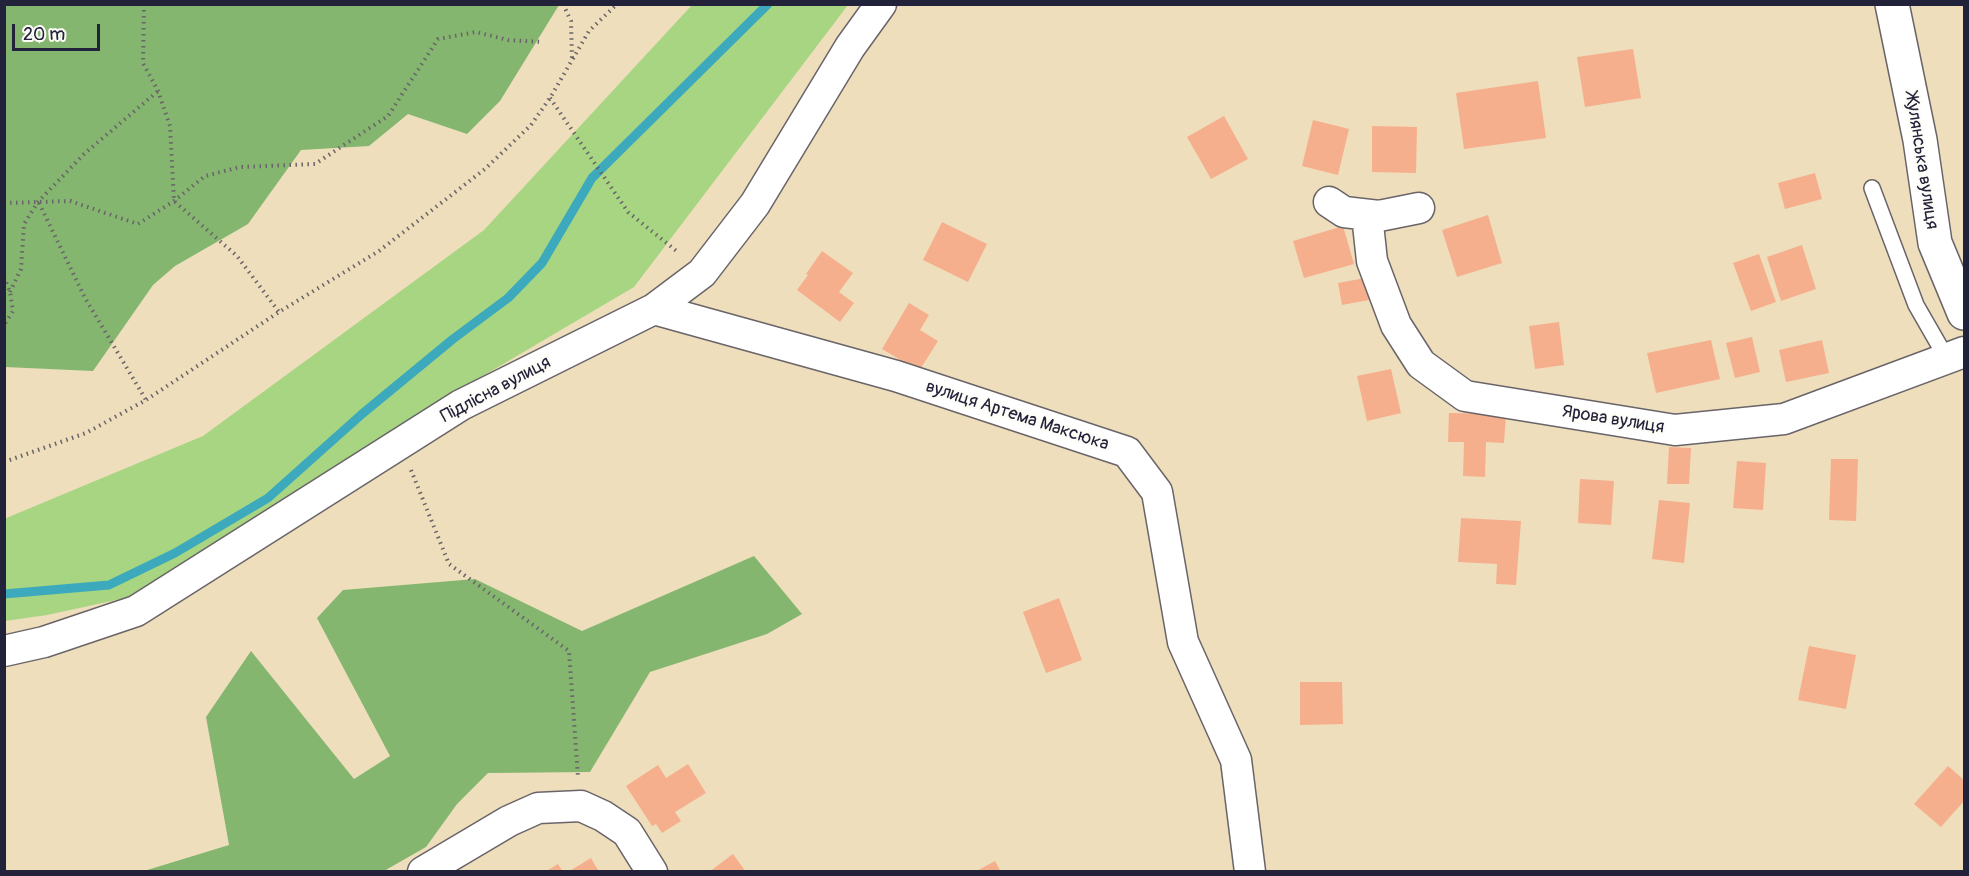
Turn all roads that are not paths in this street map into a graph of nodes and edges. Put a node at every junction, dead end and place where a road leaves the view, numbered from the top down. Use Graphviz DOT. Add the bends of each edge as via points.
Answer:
graph roads {
  1 [pos="881,4"];
  2 [pos="1892,4"];
  3 [pos="1872,188"];
  4 [pos="1329,202"];
  5 [pos="1419,208"];
  6 [pos="1366,215"];
  7 [pos="654,309"];
  8 [pos="1965,313"];
  9 [pos="1956,356"];
  10 [pos="4,651"];
  11 [pos="423,872"];
  12 [pos="652,872"];
  13 [pos="1251,872"];
  1 -- 7 [label="street, Підлісна вулиця" via="850,47 755,204 702,273"];
  2 -- 8 [label="street, Жулянська вулиця" via="1920,140 1935,243"];
  3 -- 9 [label="lane" via="1916,305"];
  4 -- 6 [label="street" via="1344,212"];
  5 -- 6 [label="street"];
  6 -- 9 [label="street, Ярова вулиця" via="1372,261 1396,326 1420,364 1465,396 1674,430 1784,419"];
  7 -- 10 [label="street, Підлісна вулиця" via="461,405 136,611"];
  7 -- 13 [label="street, вулиця Артема Максюка" via="896,376 1126,452 1156,492 1183,642 1236,760"];
  11 -- 12 [label="street" via="538,808 580,806 627,832"];
}
